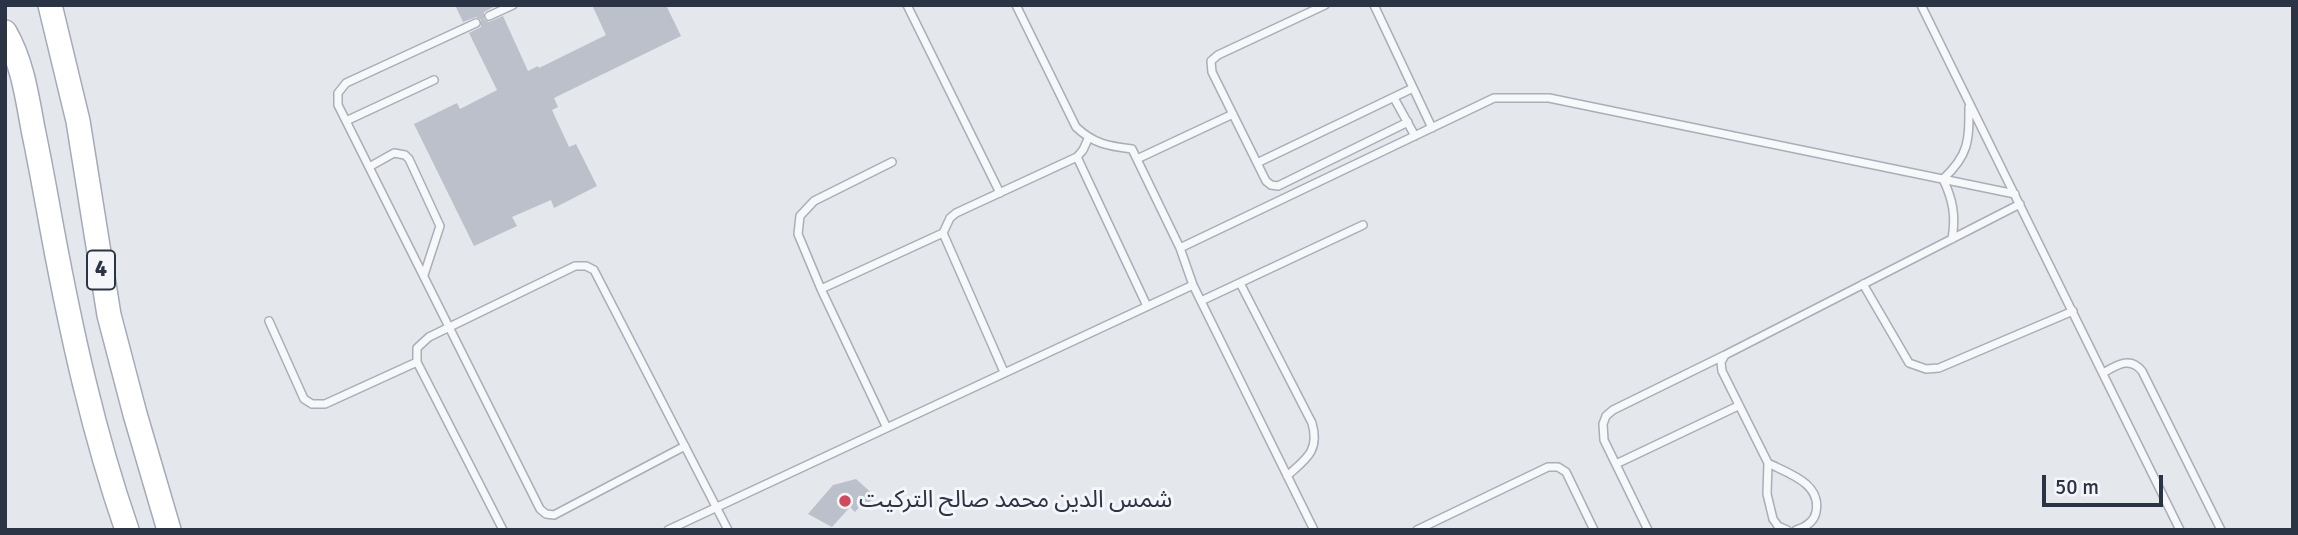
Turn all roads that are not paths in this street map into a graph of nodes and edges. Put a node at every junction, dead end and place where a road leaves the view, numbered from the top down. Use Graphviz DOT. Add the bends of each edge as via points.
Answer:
graph roads {
  1 [pos="50,5"];
  2 [pos="513,5"];
  3 [pos="907,5"];
  4 [pos="1016,5"];
  5 [pos="1325,5"];
  6 [pos="1374,5"];
  7 [pos="1921,5"];
  8 [pos="489,16"];
  9 [pos="476,23"];
  10 [pos="5,32"];
  11 [pos="5,70"];
  12 [pos="434,80"];
  13 [pos="1413,89"];
  14 [pos="1394,97"];
  15 [pos="1969,103"];
  16 [pos="1233,114"];
  17 [pos="346,121"];
  18 [pos="1408,122"];
  19 [pos="33,126"];
  20 [pos="1432,128"];
  21 [pos="1415,136"];
  22 [pos="1088,139"];
  23 [pos="1077,157"];
  24 [pos="1137,159"];
  25 [pos="892,162"];
  26 [pos="1257,163"];
  27 [pos="369,167"];
  28 [pos="1943,179"];
  29 [pos="1000,193"];
  30 [pos="2015,194"];
  31 [pos="2020,204"];
  32 [pos="1363,225"];
  33 [pos="943,233"];
  34 [pos="1952,239"];
  35 [pos="1180,248"];
  36 [pos="424,275"];
  37 [pos="1240,283"];
  38 [pos="1863,284"];
  39 [pos="1193,285"];
  40 [pos="821,289"];
  41 [pos="1201,302"];
  42 [pos="1147,306"];
  43 [pos="2073,311"];
  44 [pos="269,321"];
  45 [pos="450,328"];
  46 [pos="1725,355"];
  47 [pos="417,362"];
  48 [pos="1004,372"];
  49 [pos="2103,373"];
  50 [pos="1738,406"];
  51 [pos="886,426"];
  52 [pos="685,446"];
  53 [pos="1768,463"];
  54 [pos="1616,464"];
  55 [pos="1287,476"];
  56 [pos="716,506"];
  57 [pos="127,530"];
  58 [pos="169,530"];
  59 [pos="503,530"];
  60 [pos="668,530"];
  61 [pos="728,530"];
  62 [pos="1314,530"];
  63 [pos="1418,530"];
  64 [pos="1594,530"];
  65 [pos="1648,530"];
  66 [pos="1787,530"];
  67 [pos="1796,530"];
  68 [pos="2180,530"];
  69 [pos="2221,530"];
  1 -- 58 [label="main road, 4" via="78,121 109,314"];
  2 -- 8 [label="lane"];
  3 -- 29 [label="lane"];
  4 -- 22 [label="lane" via="1076,127"];
  5 -- 16 [label="lane" via="1211,61"];
  6 -- 13 [label="lane"];
  7 -- 15 [label="lane"];
  9 -- 17 [label="lane" via="346,83 337,99"];
  10 -- 19 [label="main road, 4" via="25,85"];
  11 -- 19 [label="main road"];
  12 -- 17 [label="lane"];
  13 -- 14 [label="lane"];
  13 -- 20 [label="lane"];
  14 -- 18 [label="lane"];
  14 -- 26 [label="lane"];
  15 -- 28 [label="lane" via="1967,149"];
  15 -- 30 [label="lane"];
  16 -- 24 [label="lane"];
  16 -- 26 [label="lane"];
  17 -- 27 [label="lane"];
  18 -- 21 [label="lane"];
  18 -- 26 [label="lane" via="1278,186 1266,181"];
  19 -- 57 [label="main road, 4" via="84,384"];
  20 -- 21 [label="lane"];
  20 -- 28 [label="lane" via="1494,98 1549,98"];
  21 -- 35 [label="lane"];
  22 -- 23 [label="lane"];
  22 -- 24 [label="lane" via="1132,149"];
  23 -- 29 [label="lane"];
  23 -- 42 [label="lane"];
  24 -- 35 [label="lane"];
  25 -- 40 [label="lane" via="814,201 800,216 798,234"];
  27 -- 36 [label="lane"];
  27 -- 36 [label="lane" via="394,153 408,159 440,226"];
  28 -- 30 [label="lane"];
  28 -- 34 [label="lane" via="1952,196"];
  29 -- 33 [label="lane" via="956,213"];
  30 -- 31 [label="lane"];
  31 -- 34 [label="lane"];
  31 -- 43 [label="lane"];
  32 -- 37 [label="lane"];
  33 -- 40 [label="lane"];
  33 -- 48 [label="lane"];
  34 -- 38 [label="lane"];
  35 -- 39 [label="lane"];
  36 -- 45 [label="lane"];
  37 -- 41 [label="lane"];
  37 -- 55 [label="lane" via="1315,431 1311,454"];
  38 -- 43 [label="lane" via="1909,363 1926,369 1940,368"];
  38 -- 46 [label="lane"];
  39 -- 41 [label="lane"];
  39 -- 42 [label="lane"];
  40 -- 51 [label="lane"];
  41 -- 55 [label="lane"];
  42 -- 48 [label="lane"];
  43 -- 49 [label="lane"];
  44 -- 47 [label="lane" via="304,399 312,404 325,404"];
  45 -- 47 [label="lane" via="417,348"];
  45 -- 52 [label="lane" via="575,267 594,271"];
  45 -- 52 [label="lane" via="546,514 554,515"];
  46 -- 50 [label="lane" via="1721,371"];
  46 -- 54 [label="lane" via="1606,416 1602,433"];
  47 -- 59 [label="lane"];
  48 -- 51 [label="lane"];
  49 -- 68 [label="lane"];
  49 -- 69 [label="lane" via="2127,362 2143,371"];
  50 -- 53 [label="lane"];
  50 -- 54 [label="lane"];
  51 -- 56 [label="lane"];
  52 -- 56 [label="lane"];
  53 -- 66 [label="lane" via="1769,507 1778,526"];
  53 -- 67 [label="lane" via="1812,489 1815,516"];
  54 -- 65 [label="lane"];
  55 -- 62 [label="lane"];
  56 -- 60 [label="lane"];
  56 -- 61 [label="lane"];
  63 -- 64 [label="lane" via="1548,467 1558,467 1566,472"];
}
